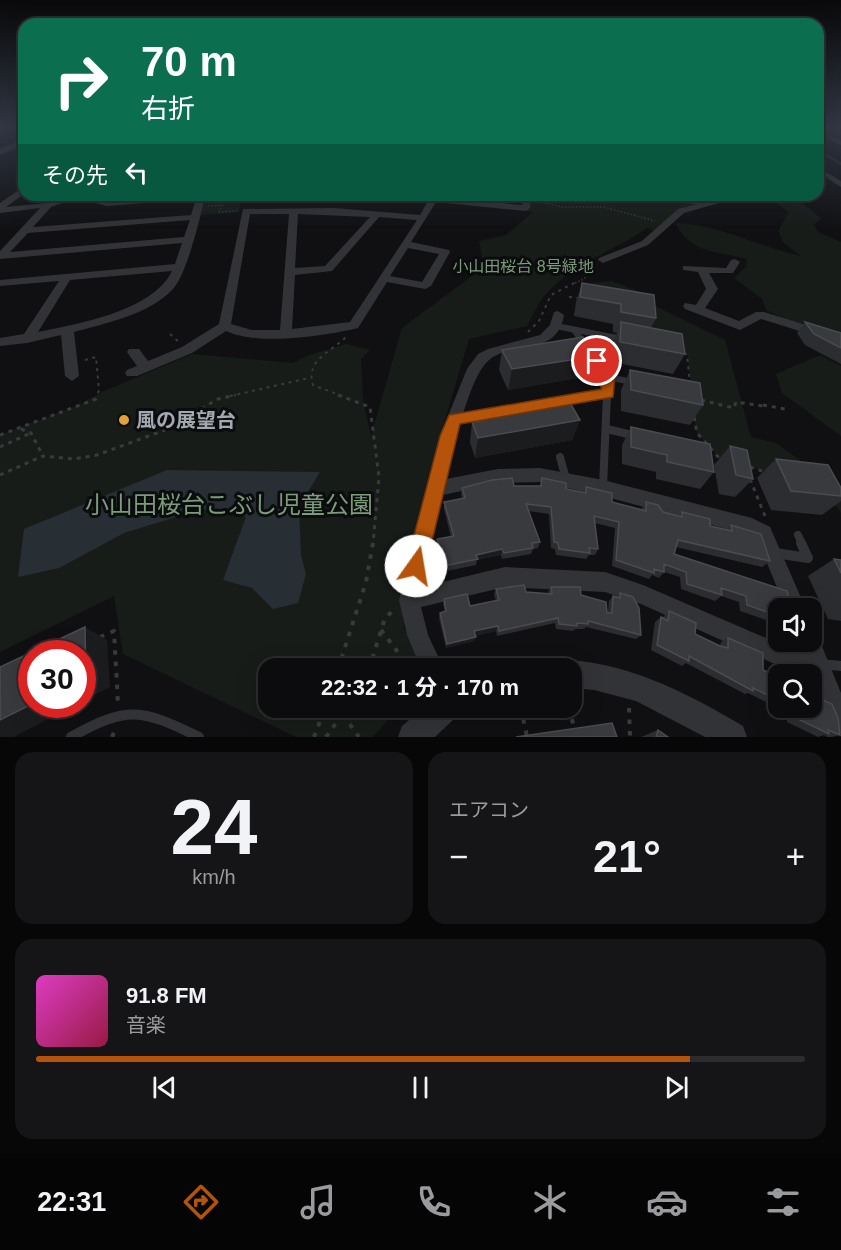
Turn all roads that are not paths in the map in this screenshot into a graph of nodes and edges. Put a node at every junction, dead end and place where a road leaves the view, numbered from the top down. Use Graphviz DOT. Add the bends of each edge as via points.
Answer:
graph roads {
  1 [pos="824,173"];
  2 [pos="831,177"];
  3 [pos="841,178"];
  4 [pos="841,185"];
  5 [pos="18,196"];
  6 [pos="58,201"];
  7 [pos="99,201"];
  8 [pos="432,201"];
  9 [pos="467,201"];
  10 [pos="527,201"];
  11 [pos="692,201"];
  12 [pos="716,201"];
  13 [pos="706,202"];
  14 [pos="48,205"];
  15 [pos="199,206"];
  16 [pos="0,209"];
  17 [pos="294,210"];
  18 [pos="377,214"];
  19 [pos="423,219"];
  20 [pos="25,230"];
  21 [pos="188,240"];
  22 [pos="405,244"];
  23 [pos="0,256"];
  24 [pos="603,260"];
  25 [pos="735,262"];
  26 [pos="177,267"];
  27 [pos="687,268"];
  28 [pos="702,269"];
  29 [pos="290,272"];
  30 [pos="66,278"];
  31 [pos="383,278"];
  32 [pos="0,283"];
  33 [pos="225,326"];
  34 [pos="555,328"];
  35 [pos="67,329"];
  36 [pos="574,330"];
  37 [pos="286,332"];
  38 [pos="27,339"];
  39 [pos="630,340"];
  40 [pos="841,340"];
  41 [pos="0,342"];
  42 [pos="134,352"];
  43 [pos="71,370"];
  44 [pos="608,377"];
  45 [pos="638,383"];
  46 [pos="608,394"];
  47 [pos="549,404"];
  48 [pos="489,413"];
  49 [pos="454,419"];
  50 [pos="607,429"];
  51 [pos="649,439"];
  52 [pos="560,457"];
  53 [pos="566,479"];
  54 [pos="603,488"];
  55 [pos="434,489"];
  56 [pos="798,535"];
  57 [pos="772,553"];
  58 [pos="791,598"];
  59 [pos="402,604"];
  60 [pos="816,652"];
  61 [pos="427,658"];
  62 [pos="827,668"];
  63 [pos="582,676"];
  64 [pos="434,718"];
  65 [pos="841,722"];
  66 [pos="70,737"];
  67 [pos="199,737"];
  68 [pos="413,737"];
  69 [pos="732,737"];
  1 -- 2 [label="street"];
  2 -- 3 [label="street"];
  2 -- 4 [label="street"];
  5 -- 16 [label="street"];
  6 -- 14 [label="street"];
  7 -- 15 [label="street"];
  8 -- 19 [label="street"];
  9 -- 10 [label="street" via="526,208"];
  11 -- 13 [label="street"];
  12 -- 13 [label="street"];
  13 -- 24 [label="street" via="681,211 645,243"];
  14 -- 16 [label="street"];
  14 -- 20 [label="street"];
  15 -- 20 [label="street"];
  15 -- 21 [label="street"];
  17 -- 18 [label="street"];
  17 -- 29 [label="street"];
  17 -- 33 [label="street" via="246,211"];
  18 -- 19 [label="street"];
  18 -- 29 [label="street" via="328,269"];
  19 -- 22 [label="street"];
  20 -- 23 [label="street"];
  21 -- 23 [label="street"];
  21 -- 26 [label="street"];
  22 -- 31 [label="street"];
  22 -- 31 [label="street" via="445,252 425,286"];
  25 -- 28 [label="street" via="729,272"];
  26 -- 30 [label="street"];
  26 -- 35 [label="street" via="170,286 154,299"];
  27 -- 28 [label="street"];
  28 -- 40 [label="street" via="712,289 693,308 740,326 760,315"];
  29 -- 37 [label="street"];
  30 -- 32 [label="street"];
  30 -- 38 [label="street"];
  31 -- 37 [label="street" via="354,325"];
  33 -- 37 [label="street" via="261,335"];
  33 -- 42 [label="street" via="187,350 138,370"];
  34 -- 36 [label="lane"];
  34 -- 49 [label="street" via="533,343 483,357 474,369"];
  35 -- 38 [label="street"];
  35 -- 43 [label="street"];
  36 -- 39 [label="lane"];
  36 -- 44 [label="lane"];
  38 -- 41 [label="street"];
  44 -- 45 [label="lane"];
  44 -- 46 [label="lane"];
  46 -- 47 [label="lane"];
  46 -- 50 [label="lane"];
  48 -- 49 [label="lane"];
  49 -- 55 [label="street"];
  50 -- 51 [label="lane"];
  50 -- 54 [label="lane"];
  52 -- 53 [label="lane"];
  53 -- 54 [label="street"];
  53 -- 55 [label="street" via="515,474"];
  54 -- 57 [label="street" via="752,527 764,533"];
  55 -- 59 [label="street"];
  56 -- 57 [label="lane" via="808,558"];
  57 -- 58 [label="street"];
  59 -- 61 [label="street"];
  59 -- 62 [label="street" via="505,577 605,582"];
  60 -- 62 [label="street"];
  62 -- 65 [label="street"];
  63 -- 69 [label="street" via="621,682 653,693"];
  64 -- 68 [label="street"];
  66 -- 67 [label="lane" via="118,713 148,713"];
}
